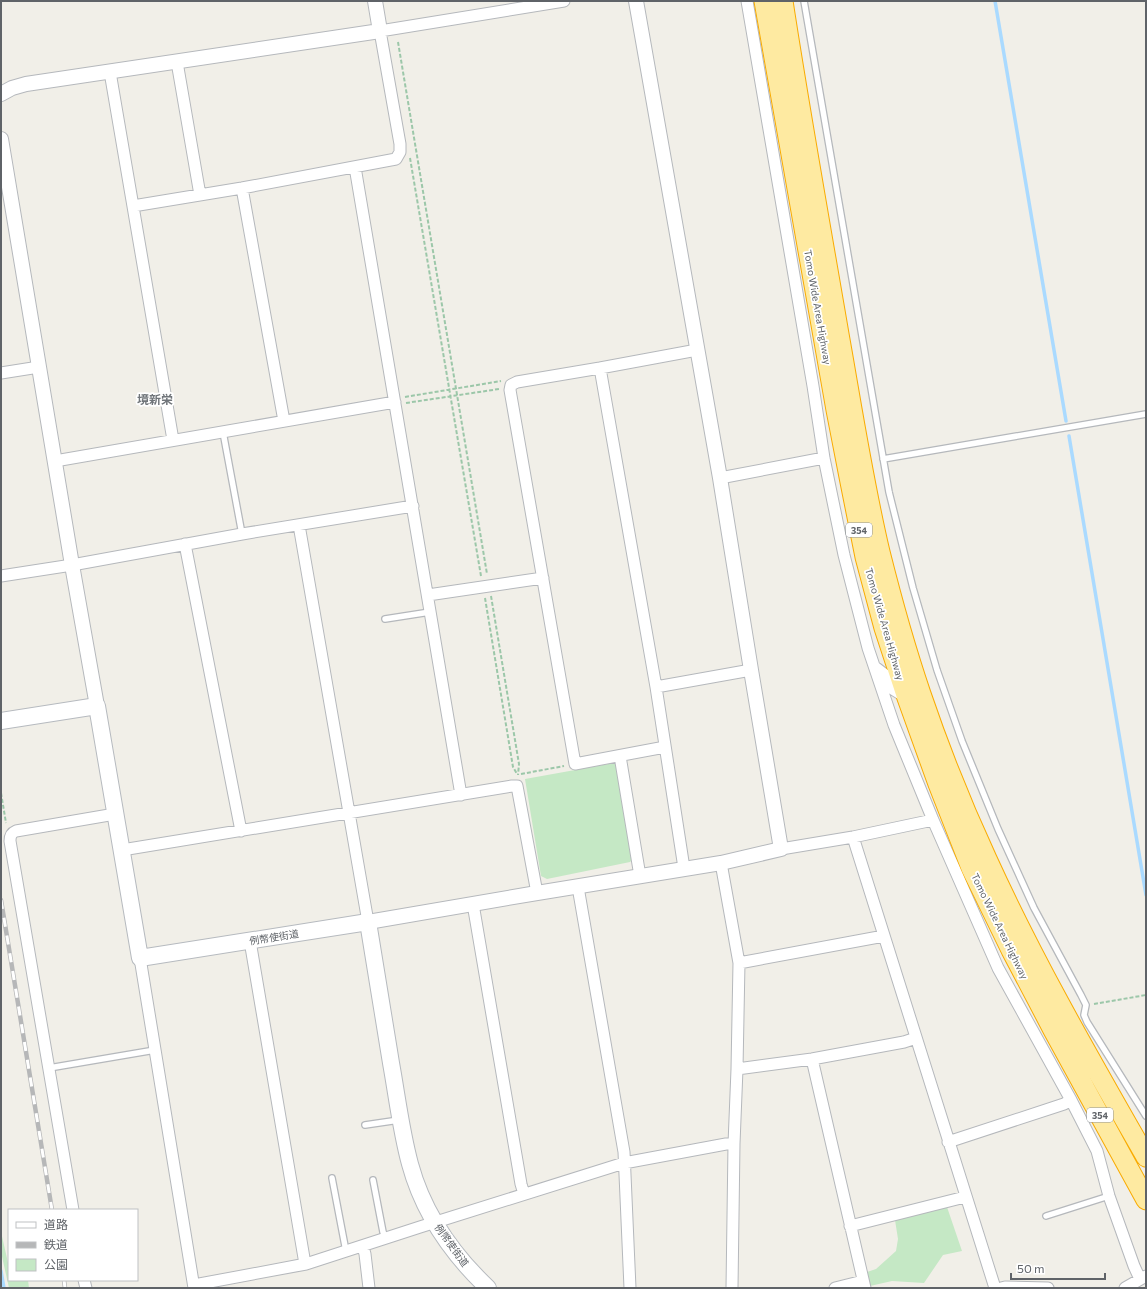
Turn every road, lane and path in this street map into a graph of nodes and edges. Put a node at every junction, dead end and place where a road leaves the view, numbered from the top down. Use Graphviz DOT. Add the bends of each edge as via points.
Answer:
graph roads {
  1 [pos="375,1"];
  2 [pos="564,1"];
  3 [pos="636,1"];
  4 [pos="747,1"];
  5 [pos="764,1"];
  6 [pos="783,1"];
  7 [pos="804,1"];
  8 [pos="380,31"];
  9 [pos="398,42"];
  10 [pos="177,62"];
  11 [pos="110,72"];
  12 [pos="1,94"];
  13 [pos="784,115"];
  14 [pos="1,139"];
  15 [pos="772,150"];
  16 [pos="410,158"];
  17 [pos="355,167"];
  18 [pos="242,188"];
  19 [pos="200,195"];
  20 [pos="133,206"];
  21 [pos="697,350"];
  22 [pos="39,367"];
  23 [pos="600,368"];
  24 [pos="1,373"];
  25 [pos="511,385"];
  26 [pos="449,389"];
  27 [pos="456,389"];
  28 [pos="457,395"];
  29 [pos="450,396"];
  30 [pos="395,402"];
  31 [pos="1146,414"];
  32 [pos="284,421"];
  33 [pos="223,432"];
  34 [pos="173,440"];
  35 [pos="824,458"];
  36 [pos="883,459"];
  37 [pos="55,461"];
  38 [pos="720,478"];
  39 [pos="413,506"];
  40 [pos="299,525"];
  41 [pos="242,534"];
  42 [pos="185,544"];
  43 [pos="72,565"];
  44 [pos="1,576"];
  45 [pos="543,578"];
  46 [pos="486,587"];
  47 [pos="428,595"];
  48 [pos="430,612"];
  49 [pos="384,618"];
  50 [pos="875,667"];
  51 [pos="751,670"];
  52 [pos="656,686"];
  53 [pos="907,698"];
  54 [pos="97,706"];
  55 [pos="1,721"];
  56 [pos="665,747"];
  57 [pos="620,756"];
  58 [pos="575,764"];
  59 [pos="518,781"];
  60 [pos="1,793"];
  61 [pos="461,794"];
  62 [pos="348,812"];
  63 [pos="115,814"];
  64 [pos="933,820"];
  65 [pos="241,831"];
  66 [pos="10,836"];
  67 [pos="853,837"];
  68 [pos="781,849"];
  69 [pos="122,850"];
  70 [pos="721,863"];
  71 [pos="684,868"];
  72 [pos="640,876"];
  73 [pos="578,887"];
  74 [pos="537,893"];
  75 [pos="473,904"];
  76 [pos="368,922"];
  77 [pos="884,936"];
  78 [pos="250,941"];
  79 [pos="140,958"];
  80 [pos="739,963"];
  81 [pos="1146,995"];
  82 [pos="1086,1005"];
  83 [pos="916,1038"];
  84 [pos="155,1050"];
  85 [pos="812,1059"];
  86 [pos="49,1068"];
  87 [pos="737,1069"];
  88 [pos="1071,1100"];
  89 [pos="1146,1116"];
  90 [pos="401,1120"];
  91 [pos="366,1125"];
  92 [pos="948,1142"];
  93 [pos="734,1144"];
  94 [pos="1146,1158"];
  95 [pos="624,1164"];
  96 [pos="332,1178"];
  97 [pos="373,1180"];
  98 [pos="524,1194"];
  99 [pos="1110,1196"];
  100 [pos="966,1197"];
  101 [pos="1146,1200"];
  102 [pos="73,1209"];
  103 [pos="1046,1216"];
  104 [pos="435,1223"];
  105 [pos="850,1226"];
  106 [pos="386,1238"];
  107 [pos="362,1246"];
  108 [pos="347,1252"];
  109 [pos="306,1264"];
  110 [pos="1143,1277"];
  111 [pos="864,1284"];
  112 [pos="194,1286"];
  113 [pos="369,1288"];
  114 [pos="488,1288"];
  115 [pos="630,1288"];
  116 [pos="732,1288"];
  117 [pos="835,1288"];
  118 [pos="995,1288"];
  119 [pos="1001,1288"];
  120 [pos="1048,1288"];
  121 [pos="1125,1288"];
  1 -- 8 [label="street"];
  2 -- 8 [label="street"];
  3 -- 21 [label="street"];
  4 -- 15 [label="street"];
  5 -- 13 [label="highway, Tomo Wide Area Highway / 354"];
  6 -- 94 [label="highway, Tomo Wide Area Highway / 354" via="865,479 880,552 901,630 952,777 987,860 1070,1023"];
  7 -- 36 [label="lane"];
  8 -- 10 [label="street"];
  8 -- 17 [label="street" via="400,152 396,159"];
  9 -- 27 [label="path"];
  10 -- 11 [label="street"];
  10 -- 19 [label="street"];
  11 -- 12 [label="street" via="26,84"];
  11 -- 20 [label="street"];
  13 -- 15 [label="street"];
  13 -- 53 [label="highway, Tomo Wide Area Highway / 354" via="863,549 884,628"];
  14 -- 22 [label="street"];
  15 -- 35 [label="street"];
  16 -- 26 [label="path"];
  17 -- 18 [label="street"];
  17 -- 30 [label="street"];
  18 -- 19 [label="street"];
  18 -- 32 [label="street"];
  19 -- 20 [label="street"];
  20 -- 34 [label="street"];
  21 -- 23 [label="street"];
  21 -- 38 [label="street"];
  22 -- 24 [label="street"];
  22 -- 37 [label="street"];
  23 -- 25 [label="street"];
  23 -- 52 [label="street"];
  25 -- 27 [label="path" via="502,381"];
  25 -- 28 [label="path"];
  25 -- 45 [label="street"];
  26 -- 27 [label="path"];
  26 -- 29 [label="path"];
  26 -- 30 [label="path" via="404,397"];
  27 -- 28 [label="path"];
  28 -- 29 [label="path"];
  28 -- 46 [label="path"];
  29 -- 30 [label="path" via="406,403"];
  29 -- 46 [label="path"];
  30 -- 32 [label="street"];
  30 -- 39 [label="street"];
  31 -- 36 [label="lane"];
  32 -- 33 [label="street"];
  33 -- 34 [label="street"];
  33 -- 41 [label="lane"];
  34 -- 37 [label="street"];
  35 -- 38 [label="street"];
  35 -- 50 [label="street" via="844,555"];
  36 -- 82 [label="lane" via="913,588 937,670 962,741 1034,908"];
  37 -- 43 [label="street"];
  38 -- 51 [label="street"];
  39 -- 40 [label="street"];
  39 -- 47 [label="street"];
  40 -- 41 [label="street"];
  40 -- 62 [label="street"];
  41 -- 42 [label="street"];
  42 -- 43 [label="street"];
  42 -- 65 [label="street"];
  43 -- 44 [label="street"];
  43 -- 54 [label="street"];
  45 -- 46 [label="street"];
  45 -- 58 [label="street"];
  46 -- 47 [label="street"];
  46 -- 59 [label="path" via="513,767"];
  46 -- 59 [label="path" via="519,764"];
  47 -- 48 [label="street"];
  48 -- 49 [label="lane"];
  48 -- 61 [label="street"];
  50 -- 53 [label="street" via="888,677 891,688"];
  50 -- 64 [label="street" via="894,725"];
  51 -- 52 [label="street"];
  51 -- 68 [label="street"];
  52 -- 56 [label="street"];
  53 -- 101 [label="highway, Tomo Wide Area Highway / 354" via="971,868 1053,1030"];
  54 -- 55 [label="main road"];
  54 -- 63 [label="main road"];
  56 -- 57 [label="street"];
  56 -- 71 [label="street"];
  57 -- 58 [label="street"];
  57 -- 72 [label="street"];
  58 -- 59 [label="path"];
  59 -- 61 [label="street" via="512,786"];
  59 -- 74 [label="street"];
  60 -- 66 [label="path"];
  61 -- 62 [label="street"];
  62 -- 65 [label="street"];
  62 -- 76 [label="street"];
  63 -- 66 [label="street" via="16,831"];
  63 -- 69 [label="main road"];
  64 -- 67 [label="street"];
  64 -- 88 [label="street" via="998,968"];
  65 -- 69 [label="street"];
  66 -- 86 [label="street"];
  67 -- 68 [label="street"];
  67 -- 77 [label="street"];
  68 -- 70 [label="street"];
  69 -- 79 [label="main road"];
  70 -- 71 [label="street"];
  70 -- 80 [label="street"];
  71 -- 72 [label="street"];
  72 -- 73 [label="street"];
  73 -- 74 [label="street"];
  73 -- 95 [label="street"];
  74 -- 75 [label="street"];
  75 -- 76 [label="street"];
  75 -- 98 [label="street"];
  76 -- 78 [label="main road, 例幣使街道"];
  76 -- 90 [label="main road, 例幣使街道"];
  77 -- 80 [label="street"];
  77 -- 83 [label="street"];
  78 -- 79 [label="main road, 例幣使街道"];
  78 -- 109 [label="street"];
  79 -- 84 [label="street"];
  80 -- 87 [label="street"];
  81 -- 82 [label="path"];
  82 -- 89 [label="lane" via="1084,1015 1087,1022"];
  83 -- 85 [label="street"];
  83 -- 92 [label="street"];
  84 -- 86 [label="lane"];
  84 -- 112 [label="street"];
  85 -- 87 [label="street"];
  85 -- 105 [label="street"];
  86 -- 102 [label="street"];
  87 -- 93 [label="street"];
  88 -- 92 [label="street"];
  88 -- 99 [label="street" via="1097,1151"];
  90 -- 91 [label="lane"];
  90 -- 104 [label="main road, 例幣使街道" via="410,1166"];
  92 -- 100 [label="street"];
  93 -- 95 [label="street"];
  93 -- 116 [label="street"];
  95 -- 98 [label="street"];
  95 -- 115 [label="street"];
  96 -- 108 [label="lane"];
  97 -- 106 [label="lane"];
  98 -- 104 [label="street"];
  99 -- 103 [label="lane"];
  99 -- 110 [label="street" via="1134,1266"];
  100 -- 105 [label="street"];
  100 -- 118 [label="street"];
  104 -- 106 [label="street"];
  104 -- 114 [label="main road, 例幣使街道" via="463,1262"];
  105 -- 111 [label="street"];
  106 -- 107 [label="street"];
  107 -- 108 [label="street"];
  107 -- 113 [label="street"];
  108 -- 109 [label="street"];
  109 -- 112 [label="street"];
  110 -- 121 [label="street"];
  111 -- 117 [label="street"];
  119 -- 120 [label="street"];
}
